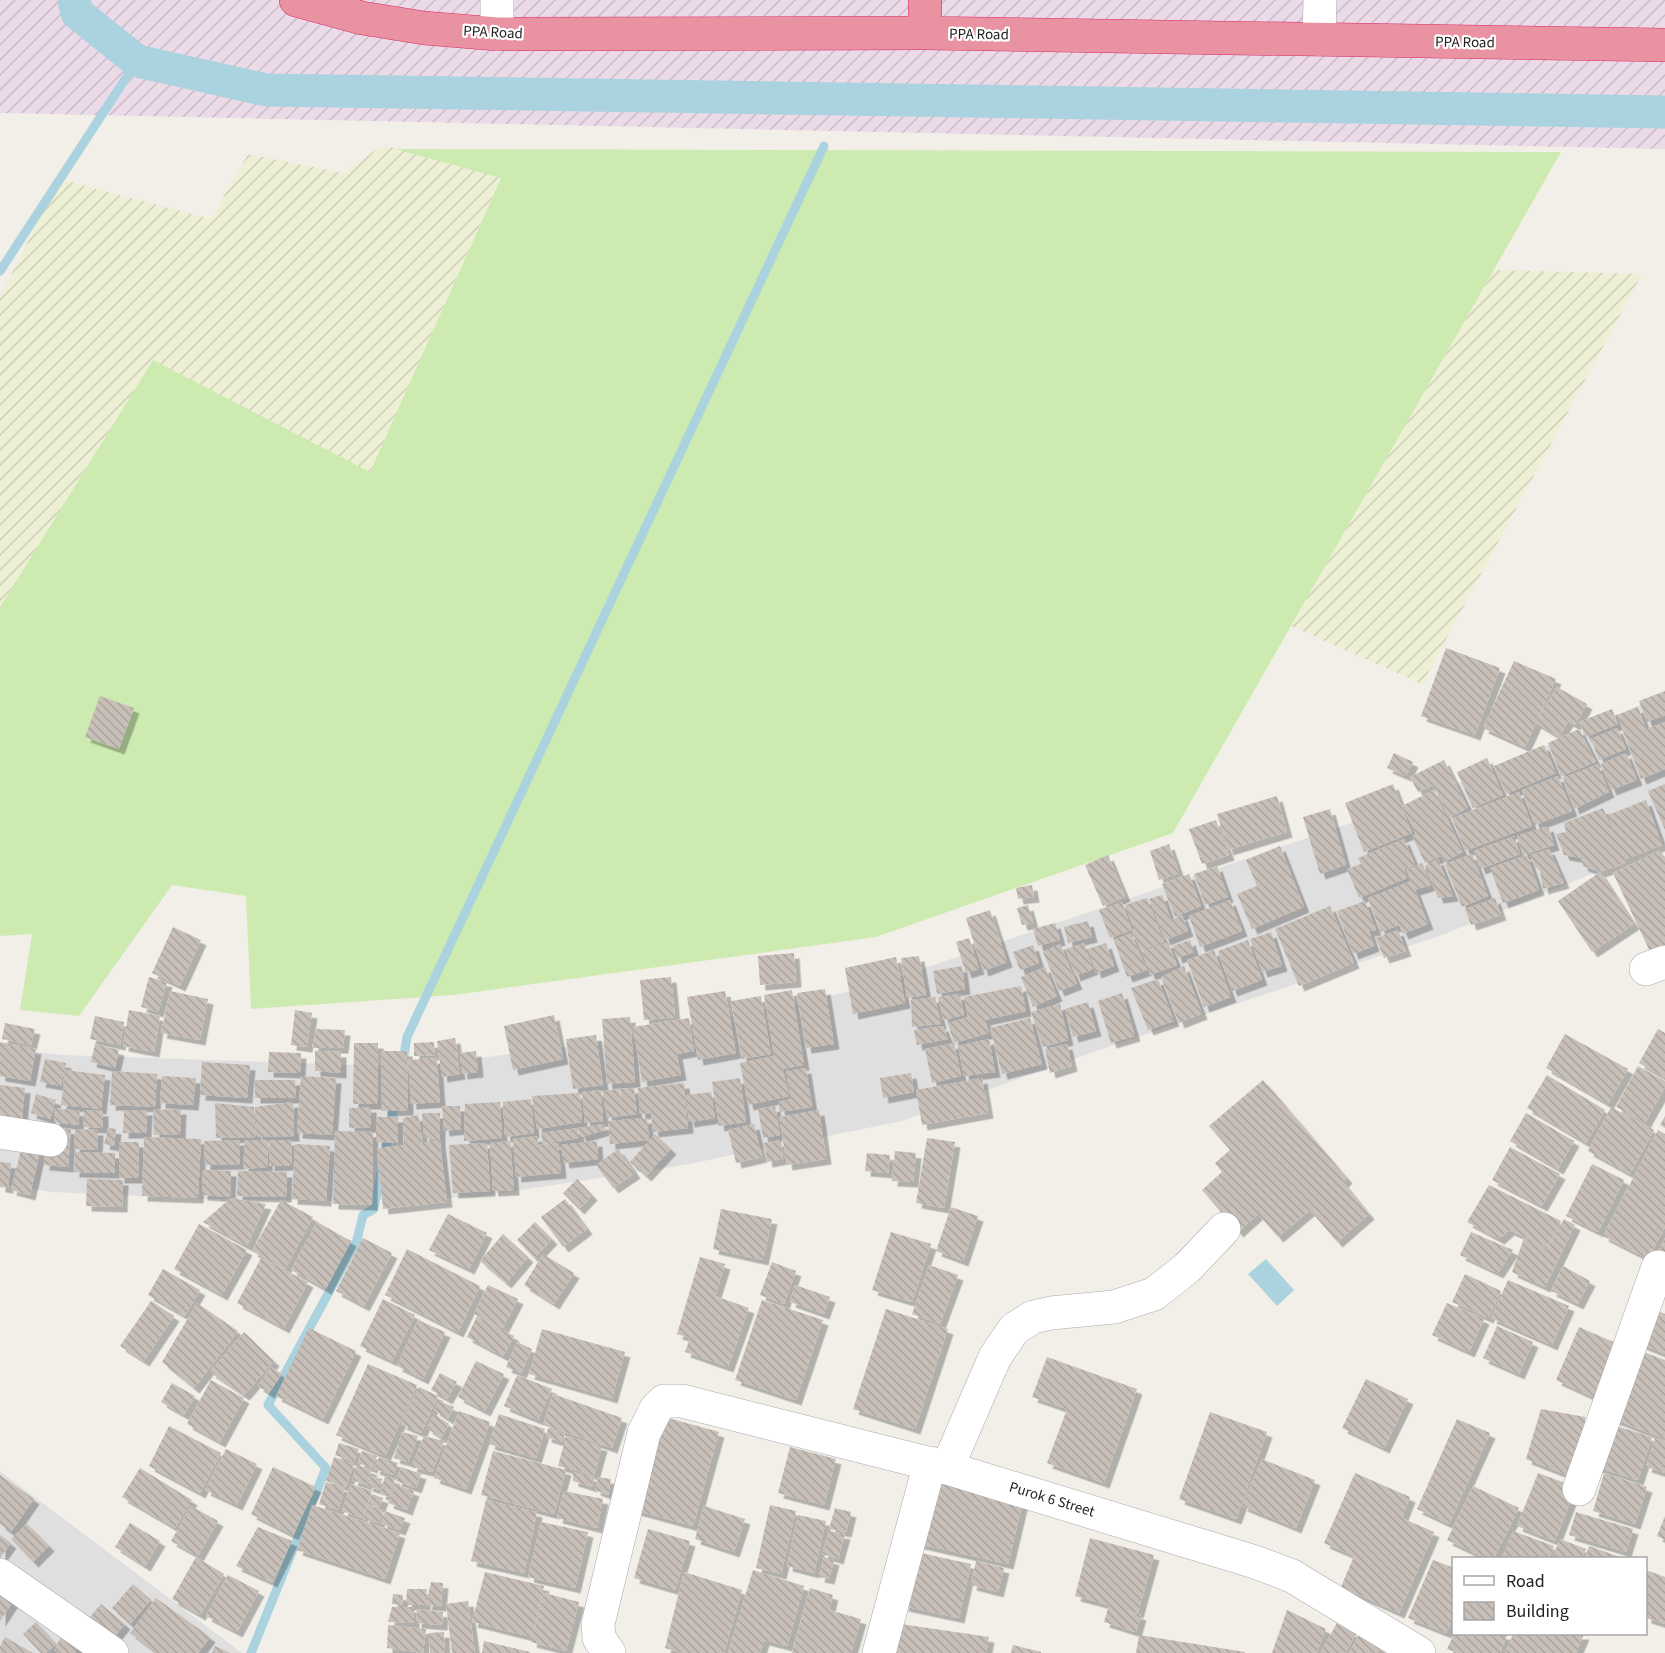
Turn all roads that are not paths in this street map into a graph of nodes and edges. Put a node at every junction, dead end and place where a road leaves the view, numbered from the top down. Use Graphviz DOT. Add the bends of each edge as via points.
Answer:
graph roads {
  1 [pos="296,0"];
  2 [pos="497,0"];
  3 [pos="925,0"];
  4 [pos="1320,0"];
  5 [pos="925,33"];
  6 [pos="497,34"];
  7 [pos="1319,39"];
  8 [pos="1665,45"];
  9 [pos="0,1132"];
  10 [pos="51,1140"];
  11 [pos="1224,1229"];
  12 [pos="1665,1270"];
  13 [pos="939,1466"];
  14 [pos="1579,1489"];
  15 [pos="0,1575"];
  16 [pos="112,1653"];
  17 [pos="609,1653"];
  18 [pos="879,1653"];
  19 [pos="1419,1653"];
  1 -- 6 [label="highway, PPA Road" via="362,18"];
  2 -- 6 [label="street"];
  3 -- 5 [label="highway"];
  4 -- 7 [label="street"];
  5 -- 6 [label="highway, PPA Road"];
  5 -- 7 [label="highway, PPA Road"];
  7 -- 8 [label="highway, PPA Road"];
  9 -- 10 [label="street"];
  11 -- 13 [label="street" via="1187,1268 1154,1294 1114,1307 1051,1312 1014,1329 995,1357"];
  12 -- 14 [label="street" via="1658,1267"];
  13 -- 17 [label="street, Purok 6 Street" via="682,1401 664,1401 644,1433 598,1624 599,1638"];
  13 -- 18 [label="street"];
  13 -- 19 [label="street, Purok 6 Street" via="1292,1576"];
  15 -- 16 [label="street"];
}
